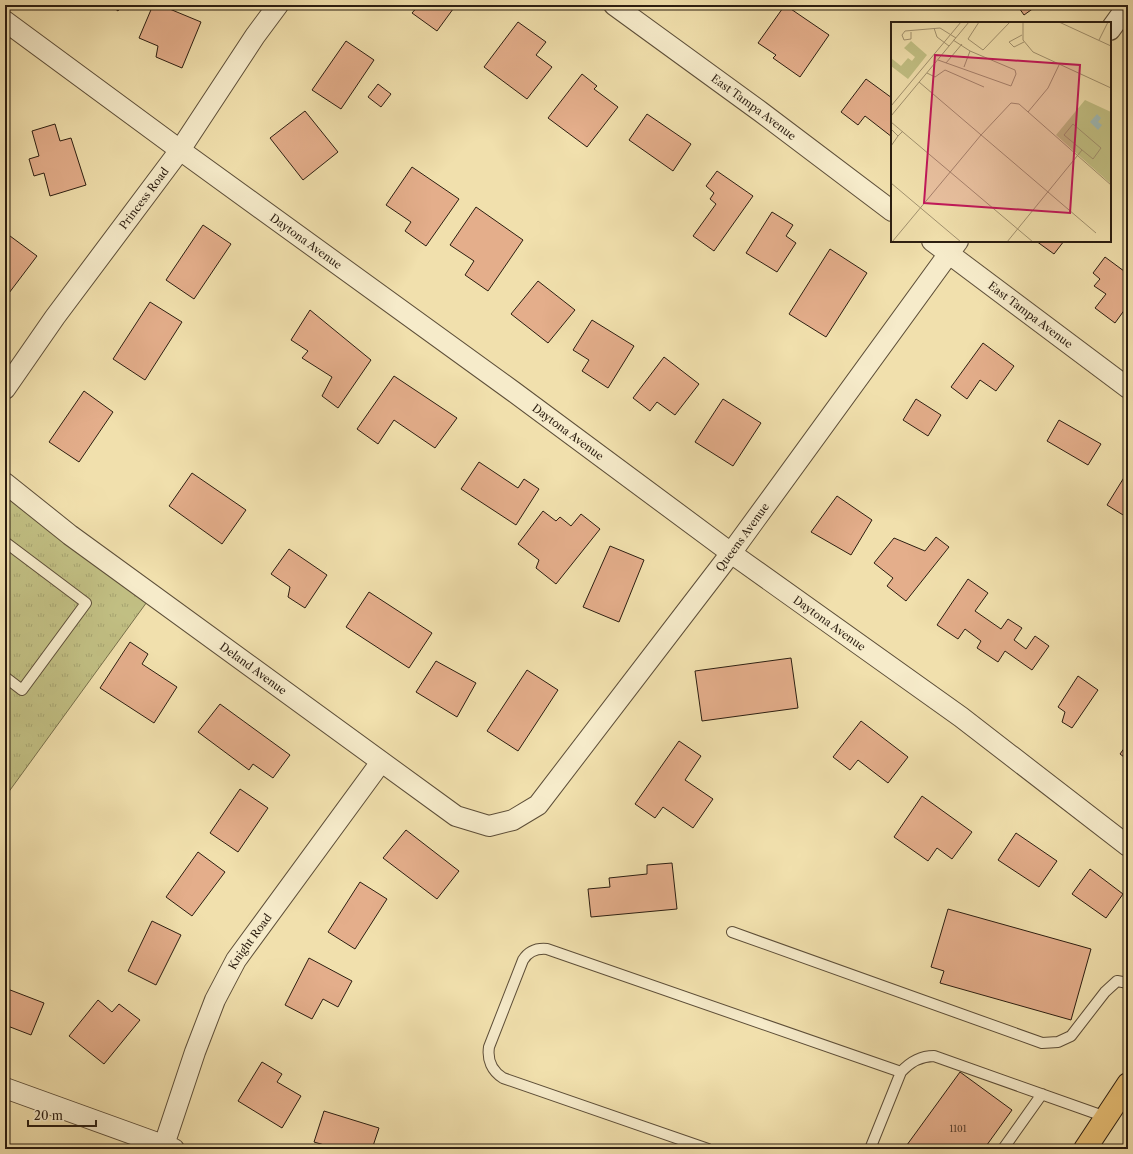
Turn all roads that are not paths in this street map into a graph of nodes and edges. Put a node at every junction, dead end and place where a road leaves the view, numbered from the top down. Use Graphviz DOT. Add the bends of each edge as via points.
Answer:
graph roads {
  1 [pos="278,5"];
  2 [pos="614,5"];
  3 [pos="1128,5"];
  4 [pos="5,21"];
  5 [pos="1111,29"];
  6 [pos="180,150"];
  7 [pos="891,210"];
  8 [pos="936,242"];
  9 [pos="954,247"];
  10 [pos="1128,388"];
  11 [pos="5,389"];
  12 [pos="5,483"];
  13 [pos="5,542"];
  14 [pos="731,554"];
  15 [pos="5,677"];
  16 [pos="381,762"];
  17 [pos="513,820"];
  18 [pos="1128,846"];
  19 [pos="732,932"];
  20 [pos="1128,983"];
  21 [pos="901,1072"];
  22 [pos="1128,1084"];
  23 [pos="5,1088"];
  24 [pos="1042,1094"];
  25 [pos="1106,1117"];
  26 [pos="169,1147"];
  27 [pos="708,1149"];
  28 [pos="870,1149"];
  29 [pos="1003,1149"];
  30 [pos="1085,1149"];
  1 -- 6 [label="street, Princess Road"];
  2 -- 7 [label="street, East Tampa Avenue"];
  3 -- 5 [label="street"];
  4 -- 6 [label="street, Daytona Avenue"];
  6 -- 11 [label="street, Princess Road" via="55,317"];
  6 -- 14 [label="street, Daytona Avenue" via="514,392"];
  8 -- 9 [label="street, East Tampa Avenue"];
  9 -- 10 [label="street, East Tampa Avenue"];
  9 -- 14 [label="street, Queens Avenue"];
  12 -- 16 [label="street, Deland Avenue" via="70,535"];
  13 -- 15 [label="lane" via="86,603 22,690"];
  14 -- 17 [label="street, Queens Avenue" via="538,805"];
  14 -- 18 [label="street, Daytona Avenue" via="962,717"];
  16 -- 17 [label="street, Deland Avenue" via="456,816 488,826"];
  16 -- 26 [label="street, Knight Road" via="236,960 215,1000 195,1052"];
  19 -- 20 [label="lane" via="1042,1043 1058,1042 1071,1036 1105,992 1117,981"];
  21 -- 24 [label="lane" via="914,1061 934,1056"];
  21 -- 27 [label="lane" via="547,949 536,950 526,956 489,1047 490,1064 499,1075"];
  21 -- 28 [label="lane"];
  22 -- 25 [label="main road"];
  23 -- 26 [label="street"];
  24 -- 25 [label="lane"];
  24 -- 29 [label="lane"];
  25 -- 30 [label="main road"];
}
